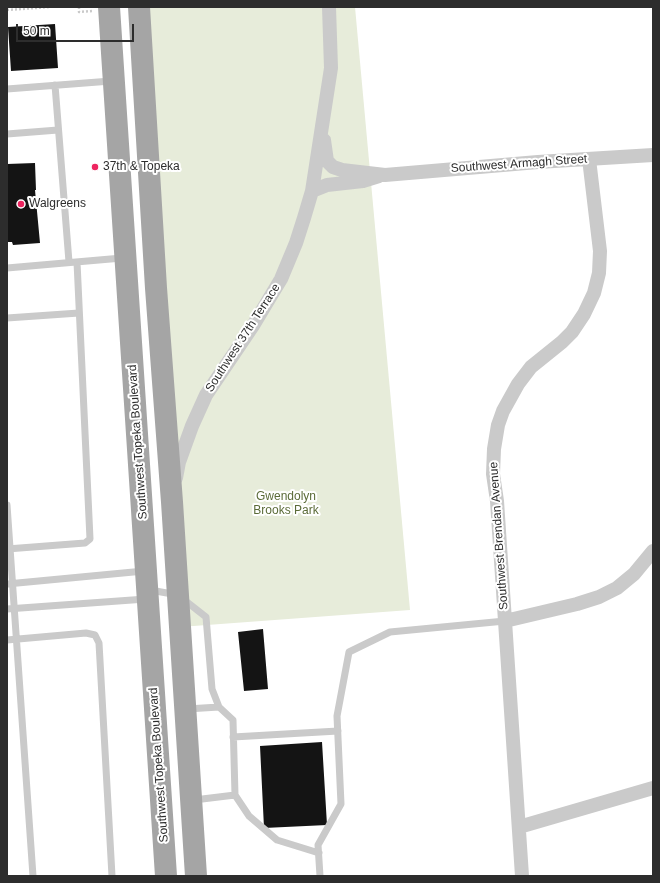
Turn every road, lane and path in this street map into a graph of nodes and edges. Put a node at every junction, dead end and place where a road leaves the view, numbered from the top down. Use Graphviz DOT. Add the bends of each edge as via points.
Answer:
graph roads {
  1 [pos="50,7"];
  2 [pos="109,7"];
  3 [pos="139,7"];
  4 [pos="329,7"];
  5 [pos="7,10"];
  6 [pos="114,81"];
  7 [pos="55,85"];
  8 [pos="7,89"];
  9 [pos="322,124"];
  10 [pos="58,130"];
  11 [pos="7,134"];
  12 [pos="653,155"];
  13 [pos="589,159"];
  14 [pos="385,174"];
  15 [pos="312,191"];
  16 [pos="125,258"];
  17 [pos="69,262"];
  18 [pos="77,262"];
  19 [pos="7,268"];
  20 [pos="79,314"];
  21 [pos="7,318"];
  22 [pos="172,502"];
  23 [pos="7,505"];
  24 [pos="9,548"];
  25 [pos="653,551"];
  26 [pos="10,584"];
  27 [pos="147,587"];
  28 [pos="178,595"];
  29 [pos="11,609"];
  30 [pos="505,621"];
  31 [pos="7,640"];
  32 [pos="16,640"];
  33 [pos="218,708"];
  34 [pos="185,709"];
  35 [pos="338,731"];
  36 [pos="233,737"];
  37 [pos="653,788"];
  38 [pos="236,795"];
  39 [pos="191,800"];
  40 [pos="519,827"];
  41 [pos="319,853"];
  42 [pos="33,876"];
  43 [pos="112,876"];
  44 [pos="166,876"];
  45 [pos="196,876"];
  46 [pos="320,876"];
  47 [pos="522,876"];
  1 -- 5 [label="path"];
  2 -- 6 [label="main road, Southwest Topeka Boulevard"];
  3 -- 22 [label="main road"];
  4 -- 9 [label="street, Southwest 37th Terrace" via="331,68"];
  6 -- 7 [label="lane"];
  6 -- 16 [label="main road, Southwest Topeka Boulevard"];
  7 -- 8 [label="lane"];
  7 -- 10 [label="lane"];
  9 -- 14 [label="street, Southwest Armagh Street" via="324,151 327,161 333,167"];
  9 -- 15 [label="street, Southwest 37th Terrace"];
  10 -- 11 [label="lane"];
  10 -- 17 [label="lane"];
  12 -- 13 [label="street, Southwest Armagh Street"];
  13 -- 14 [label="street, Southwest Armagh Street"];
  13 -- 30 [label="street, Southwest Brendan Avenue" via="600,251 599,273 594,294 572,332 531,367 518,384 503,410 498,425 493,474"];
  14 -- 15 [label="street, Southwest Armagh Street" via="364,181 327,185"];
  15 -- 22 [label="street, Southwest 37th Terrace" via="296,243 281,279 206,395 192,426 179,462"];
  16 -- 18 [label="lane"];
  16 -- 27 [label="main road, Southwest Topeka Boulevard"];
  17 -- 18 [label="lane"];
  17 -- 19 [label="lane"];
  18 -- 20 [label="lane"];
  20 -- 21 [label="lane"];
  20 -- 24 [label="lane" via="90,539 85,543"];
  22 -- 28 [label="main road"];
  23 -- 24 [label="lane"];
  24 -- 26 [label="lane"];
  25 -- 30 [label="street" via="634,574 617,588 599,597"];
  26 -- 27 [label="lane"];
  26 -- 29 [label="lane"];
  27 -- 28 [label="lane"];
  27 -- 29 [label="lane"];
  27 -- 44 [label="main road, Southwest Topeka Boulevard"];
  28 -- 33 [label="lane" via="206,617 212,689"];
  28 -- 34 [label="main road"];
  29 -- 32 [label="lane"];
  30 -- 35 [label="lane" via="390,632 349,652 337,716"];
  30 -- 40 [label="street, Southwest Brendan Avenue"];
  31 -- 32 [label="lane"];
  32 -- 42 [label="lane"];
  32 -- 43 [label="lane" via="86,633 95,635 99,643"];
  33 -- 34 [label="lane"];
  33 -- 36 [label="lane" via="233,720"];
  34 -- 39 [label="main road"];
  35 -- 36 [label="lane"];
  35 -- 41 [label="lane" via="341,804 318,845"];
  36 -- 38 [label="lane"];
  37 -- 40 [label="street"];
  38 -- 39 [label="lane"];
  38 -- 41 [label="lane" via="249,816 277,840"];
  39 -- 45 [label="main road"];
  40 -- 47 [label="street, Southwest Brendan Avenue"];
  41 -- 46 [label="lane"];
}
